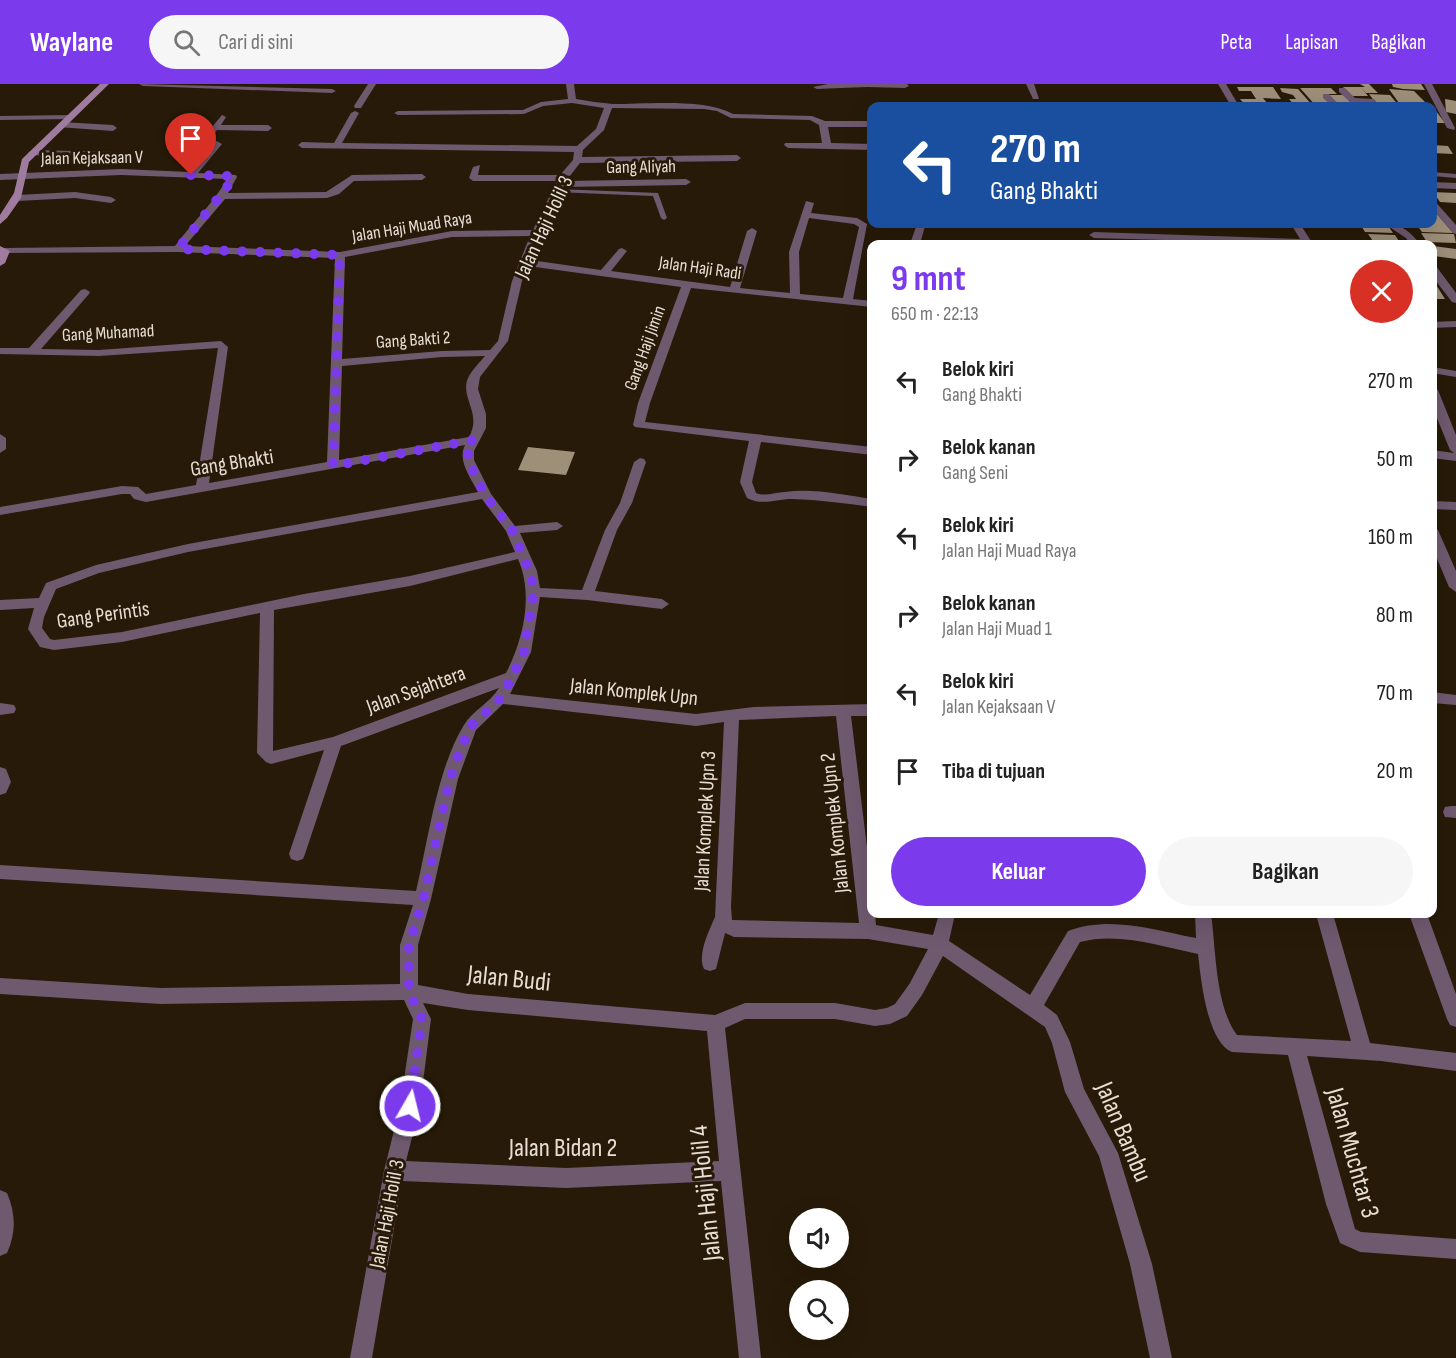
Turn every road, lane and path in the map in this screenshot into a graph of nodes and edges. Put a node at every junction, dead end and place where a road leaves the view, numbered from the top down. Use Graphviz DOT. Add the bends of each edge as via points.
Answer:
graph roads {
  1 [pos="105,84"];
  2 [pos="143,84"];
  3 [pos="372,84"];
  4 [pos="570,84"];
  5 [pos="871,84"];
  6 [pos="1030,84"];
  7 [pos="1222,84"];
  8 [pos="1428,84"];
  9 [pos="905,86"];
  10 [pos="817,87"];
  11 [pos="1342,90"];
  12 [pos="332,91"];
  13 [pos="1326,96"];
  14 [pos="1036,97"];
  15 [pos="572,101"];
  16 [pos="1233,102"];
  17 [pos="1332,102"];
  18 [pos="1371,102"];
  19 [pos="609,106"];
  20 [pos="398,112"];
  21 [pos="70,117"];
  22 [pos="222,117"];
  23 [pos="0,118"];
  24 [pos="823,124"];
  25 [pos="867,124"];
  26 [pos="62,125"];
  27 [pos="215,127"];
  28 [pos="113,128"];
  29 [pos="268,128"];
  30 [pos="1450,128"];
  31 [pos="302,145"];
  32 [pos="788,145"];
  33 [pos="337,146"];
  34 [pos="827,146"];
  35 [pos="867,147"];
  36 [pos="579,149"];
  37 [pos="32,153"];
  38 [pos="116,155"];
  39 [pos="737,158"];
  40 [pos="577,160"];
  41 [pos="477,168"];
  42 [pos="1437,174"];
  43 [pos="191,175"];
  44 [pos="23,176"];
  45 [pos="1456,176"];
  46 [pos="0,177"];
  47 [pos="422,177"];
  48 [pos="686,182"];
  49 [pos="560,185"];
  50 [pos="1437,185"];
  51 [pos="1456,186"];
  52 [pos="222,196"];
  53 [pos="17,198"];
  54 [pos="111,200"];
  55 [pos="809,202"];
  56 [pos="1437,207"];
  57 [pos="807,215"];
  58 [pos="664,218"];
  59 [pos="0,221"];
  60 [pos="1396,228"];
  61 [pos="752,231"];
  62 [pos="1456,231"];
  63 [pos="536,233"];
  64 [pos="1412,240"];
  65 [pos="178,249"];
  66 [pos="3,250"];
  67 [pos="622,251"];
  68 [pos="340,255"];
  69 [pos="523,262"];
  70 [pos="0,263"];
  71 [pos="604,273"];
  72 [pos="1437,275"];
  73 [pos="687,284"];
  74 [pos="734,291"];
  75 [pos="85,292"];
  76 [pos="795,296"];
  77 [pos="1456,300"];
  78 [pos="847,301"];
  79 [pos="867,303"];
  80 [pos="1451,325"];
  81 [pos="1456,330"];
  82 [pos="0,351"];
  83 [pos="32,352"];
  84 [pos="494,353"];
  85 [pos="336,363"];
  86 [pos="1437,371"];
  87 [pos="1456,374"];
  88 [pos="1437,402"];
  89 [pos="0,438"];
  90 [pos="756,438"];
  91 [pos="474,440"];
  92 [pos="0,450"];
  93 [pos="867,450"];
  94 [pos="1456,450"];
  95 [pos="1437,455"];
  96 [pos="1456,457"];
  97 [pos="0,459"];
  98 [pos="640,462"];
  99 [pos="333,466"];
  100 [pos="202,487"];
  101 [pos="485,495"];
  102 [pos="867,502"];
  103 [pos="1437,505"];
  104 [pos="1456,506"];
  105 [pos="0,511"];
  106 [pos="557,526"];
  107 [pos="512,530"];
  108 [pos="1437,543"];
  109 [pos="523,554"];
  110 [pos="1456,587"];
  111 [pos="534,592"];
  112 [pos="587,595"];
  113 [pos="43,603"];
  114 [pos="662,604"];
  115 [pos="0,605"];
  116 [pos="267,607"];
  117 [pos="512,677"];
  118 [pos="501,698"];
  119 [pos="1437,698"];
  120 [pos="1456,700"];
  121 [pos="867,710"];
  122 [pos="843,711"];
  123 [pos="732,715"];
  124 [pos="335,742"];
  125 [pos="0,773"];
  126 [pos="0,789"];
  127 [pos="297,854"];
  128 [pos="0,872"];
  129 [pos="423,900"];
  130 [pos="946,918"];
  131 [pos="1203,918"];
  132 [pos="1326,918"];
  133 [pos="1419,918"];
  134 [pos="726,922"];
  135 [pos="868,931"];
  136 [pos="940,944"];
  137 [pos="1206,948"];
  138 [pos="710,963"];
  139 [pos="0,986"];
  140 [pos="409,992"];
  141 [pos="1032,1006"];
  142 [pos="1456,1019"];
  143 [pos="715,1023"];
  144 [pos="1295,1048"];
  145 [pos="1363,1051"];
  146 [pos="1456,1062"];
  147 [pos="732,1170"];
  148 [pos="394,1171"];
  149 [pos="0,1200"];
  150 [pos="0,1246"];
  151 [pos="1456,1249"];
  152 [pos="361,1358"];
  153 [pos="750,1358"];
  154 [pos="1161,1358"];
  1 -- 21 [label="street"];
  2 -- 12 [label="street"];
  3 -- 33 [label="street"];
  4 -- 15 [label="street"];
  5 -- 9 [label="street"];
  5 -- 10 [label="street"];
  6 -- 14 [label="street"];
  7 -- 16 [label="street"];
  8 -- 30 [label="street"];
  11 -- 18 [label="street" via="1353,100"];
  13 -- 17 [label="street"];
  15 -- 19 [label="street"];
  15 -- 20 [label="street" via="548,102 524,112"];
  19 -- 24 [label="street" via="713,107 730,116 812,118"];
  19 -- 36 [label="street, Jalan Haji Holil 3" via="600,130"];
  21 -- 23 [label="street"];
  21 -- 26 [label="street"];
  22 -- 27 [label="street"];
  24 -- 25 [label="street"];
  24 -- 34 [label="street"];
  26 -- 28 [label="street"];
  26 -- 37 [label="street"];
  27 -- 29 [label="street"];
  27 -- 43 [label="street" via="206,140 218,144"];
  31 -- 33 [label="street"];
  32 -- 34 [label="street"];
  33 -- 36 [label="street"];
  34 -- 35 [label="street"];
  36 -- 40 [label="street, Jalan Haji Holil 3"];
  37 -- 38 [label="street"];
  37 -- 44 [label="street" via="22,168"];
  39 -- 40 [label="street"];
  40 -- 49 [label="street, Jalan Haji Holil 3"];
  41 -- 49 [label="street, Gang Aliyah" via="473,178"];
  42 -- 45 [label="lane"];
  43 -- 44 [label="street, Jalan Kejaksaan V" via="111,172"];
  43 -- 52 [label="street, Jalan Kejaksaan V" via="233,177"];
  44 -- 46 [label="street, Jalan Kejaksaan V"];
  44 -- 53 [label="street"];
  47 -- 52 [label="street" via="352,178 327,195"];
  48 -- 49 [label="street, Gang Aliyah"];
  49 -- 58 [label="lane" via="656,194"];
  49 -- 63 [label="street, Jalan Haji Holil 3"];
  50 -- 51 [label="street"];
  52 -- 65 [label="street"];
  53 -- 54 [label="street" via="75,195"];
  53 -- 59 [label="street"];
  55 -- 57 [label="street"];
  56 -- 62 [label="street"];
  57 -- 76 [label="street" via="794,252"];
  57 -- 78 [label="street" via="863,224"];
  60 -- 64 [label="street"];
  61 -- 74 [label="street"];
  63 -- 68 [label="street, Jalan Haji Muad Raya" via="452,234"];
  63 -- 69 [label="street, Jalan Haji Holil 3"];
  65 -- 66 [label="street, Jalan Haji Muad Raya"];
  65 -- 68 [label="street, Jalan Haji Muad Raya"];
  66 -- 70 [label="street"];
  67 -- 71 [label="street"];
  68 -- 85 [label="street"];
  69 -- 71 [label="street, Jalan Haji Radi"];
  69 -- 84 [label="street, Jalan Haji Holil 3" via="509,324"];
  71 -- 73 [label="street, Jalan Haji Radi"];
  72 -- 77 [label="street"];
  73 -- 74 [label="street, Jalan Haji Radi"];
  73 -- 90 [label="street, Gang Haji Jimin" via="639,425"];
  74 -- 76 [label="street, Jalan Haji Radi"];
  75 -- 83 [label="street"];
  76 -- 78 [label="street, Jalan Haji Radi"];
  78 -- 79 [label="street, Jalan Haji Radi"];
  80 -- 81 [label="street"];
  82 -- 83 [label="street, Gang Muhamad"];
  83 -- 100 [label="street, Gang Muhamad" via="99,353 218,343 223,347"];
  84 -- 85 [label="street, Gang Bakti 2"];
  84 -- 91 [label="street, Jalan Haji Holil 3" via="474,377 472,389 480,414 480,428"];
  85 -- 99 [label="street"];
  86 -- 87 [label="street"];
  88 -- 94 [label="street"];
  89 -- 92 [label="street"];
  90 -- 93 [label="street"];
  90 -- 102 [label="street" via="746,482 752,495 759,499 788,495"];
  91 -- 99 [label="street, Gang Bhakti"];
  91 -- 101 [label="street, Jalan Haji Holil 3" via="468,460"];
  92 -- 97 [label="street"];
  95 -- 96 [label="street"];
  98 -- 112 [label="street"];
  99 -- 100 [label="street, Gang Bhakti"];
  100 -- 105 [label="street, Gang Bhakti" via="146,498 134,490 122,490"];
  101 -- 107 [label="street, Jalan Haji Holil 3"];
  101 -- 113 [label="street, Gang Perintis" via="231,539 96,569 51,586"];
  103 -- 104 [label="street"];
  106 -- 107 [label="street"];
  107 -- 109 [label="street, Jalan Haji Holil 3"];
  108 -- 110 [label="street"];
  109 -- 111 [label="street, Jalan Haji Holil 3"];
  109 -- 116 [label="street, Gang Perintis" via="410,581"];
  111 -- 112 [label="street"];
  111 -- 117 [label="street, Jalan Haji Holil 3" via="524,652"];
  112 -- 114 [label="street"];
  113 -- 115 [label="street"];
  113 -- 116 [label="street, Gang Perintis" via="35,629 45,644 54,645 122,637"];
  116 -- 124 [label="street, Jalan Sejahtera" via="267,757"];
  117 -- 118 [label="street, Jalan Haji Holil 3"];
  117 -- 124 [label="street, Jalan Sejahtera"];
  118 -- 123 [label="street, Jalan Komplek Upn" via="696,720"];
  118 -- 129 [label="street, Jalan Haji Holil 3" via="470,727 458,756"];
  119 -- 120 [label="street"];
  121 -- 122 [label="street, Jalan Komplek Upn"];
  122 -- 123 [label="street, Jalan Komplek Upn"];
  122 -- 135 [label="street, Jalan Komplek Upn 2"];
  123 -- 134 [label="street, Jalan Komplek Upn 3"];
  124 -- 127 [label="street"];
  125 -- 126 [label="street"];
  128 -- 129 [label="street" via="311,889"];
  129 -- 140 [label="street, Jalan Haji Holil 3" via="409,945"];
  130 -- 136 [label="street, Jalan Budi"];
  131 -- 137 [label="street"];
  132 -- 145 [label="street"];
  133 -- 142 [label="street"];
  134 -- 135 [label="street"];
  134 -- 138 [label="street, Jalan Komplek Upn 3" via="714,940"];
  135 -- 136 [label="street"];
  136 -- 141 [label="street, Jalan Bambu"];
  136 -- 143 [label="street, Jalan Budi" via="909,1000 890,1016 875,1018 835,1011 745,1011"];
  137 -- 141 [label="street" via="1114,931 1088,931 1074,936"];
  137 -- 144 [label="street" via="1225,1038 1242,1045"];
  139 -- 140 [label="street, Jalan Budi" via="161,996"];
  140 -- 143 [label="street, Jalan Budi" via="468,1002"];
  140 -- 148 [label="street, Jalan Haji Holil 3" via="422,1019 410,1106"];
  141 -- 154 [label="street, Jalan Bambu" via="1051,1021 1076,1092 1108,1153 1142,1264"];
  143 -- 147 [label="street, Jalan Haji Holil 4"];
  144 -- 145 [label="street"];
  144 -- 151 [label="street, Jalan Muchtar 3" via="1347,1236 1360,1242"];
  145 -- 146 [label="street"];
  147 -- 148 [label="street, Jalan Bidan 2" via="567,1178"];
  147 -- 153 [label="street, Jalan Haji Holil 4"];
  148 -- 152 [label="street, Jalan Haji Holil 3"];
  149 -- 150 [label="street" via="5,1228"];
}
